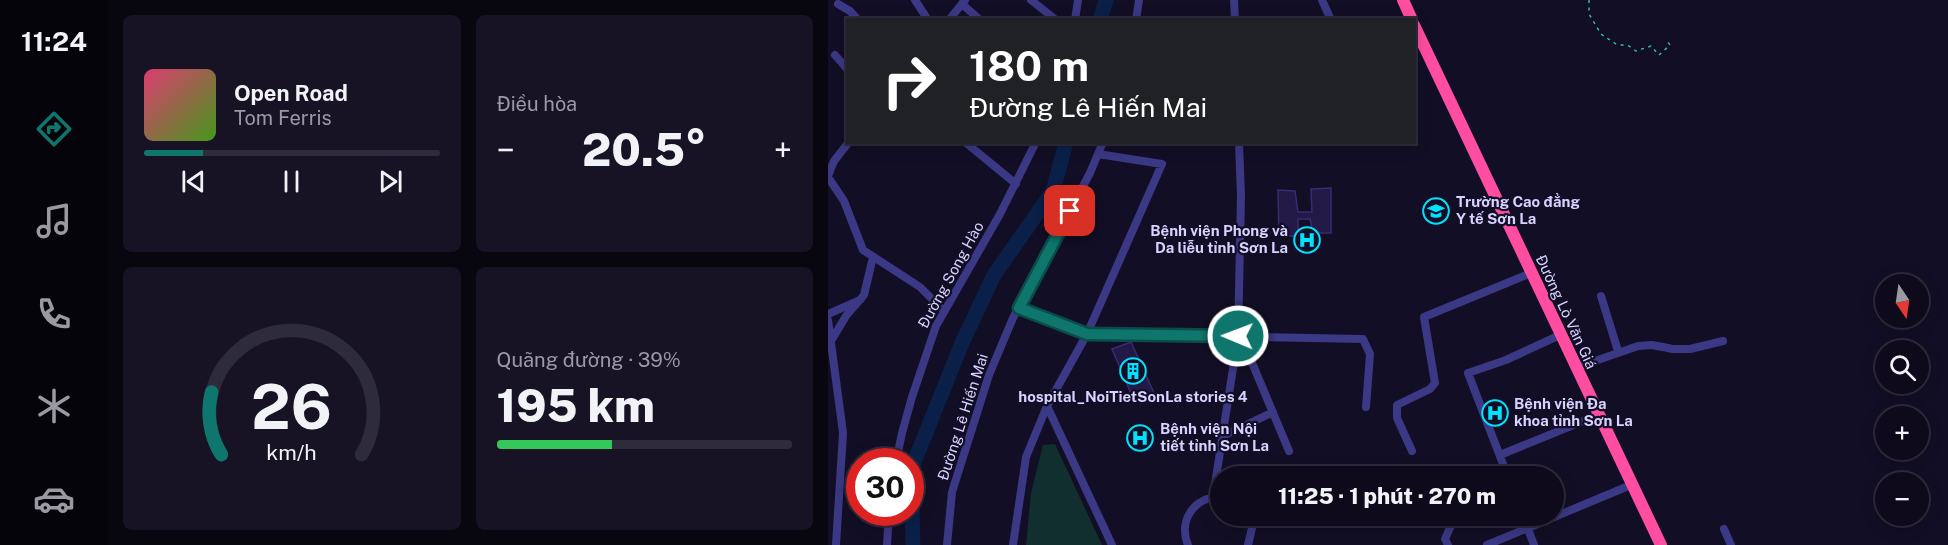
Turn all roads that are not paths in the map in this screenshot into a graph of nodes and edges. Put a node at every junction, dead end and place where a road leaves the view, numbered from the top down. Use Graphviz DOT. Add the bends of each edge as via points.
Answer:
graph roads {
  1 [pos="915,0"];
  2 [pos="1031,0"];
  3 [pos="1078,0"];
  4 [pos="1139,0"];
  5 [pos="1234,0"];
  6 [pos="1322,0"];
  7 [pos="1403,0"];
  8 [pos="963,2"];
  9 [pos="838,4"];
  10 [pos="856,18"];
  11 [pos="927,18"];
  12 [pos="951,18"];
  13 [pos="978,18"];
  14 [pos="1054,18"];
  15 [pos="1075,18"];
  16 [pos="1136,18"];
  17 [pos="1235,18"];
  18 [pos="1330,18"];
  19 [pos="1411,18"];
  20 [pos="1416,29"];
  21 [pos="834,55"];
  22 [pos="846,68"];
  23 [pos="847,144"];
  24 [pos="966,144"];
  25 [pos="1035,144"];
  26 [pos="1102,144"];
  27 [pos="1239,144"];
  28 [pos="1098,154"];
  29 [pos="831,159"];
  30 [pos="828,176"];
  31 [pos="1016,184"];
  32 [pos="873,257"];
  33 [pos="1531,273"];
  34 [pos="1601,296"];
  35 [pos="860,300"];
  36 [pos="1019,308"];
  37 [pos="944,311"];
  38 [pos="828,314"];
  39 [pos="828,320"];
  40 [pos="1087,334"];
  41 [pos="1560,335"];
  42 [pos="1238,336"];
  43 [pos="1723,341"];
  44 [pos="831,342"];
  45 [pos="1618,351"];
  46 [pos="1575,368"];
  47 [pos="1047,406"];
  48 [pos="1366,407"];
  49 [pos="1273,412"];
  50 [pos="1598,415"];
  51 [pos="1222,436"];
  52 [pos="899,448"];
  53 [pos="1289,451"];
  54 [pos="1412,452"];
  55 [pos="1500,455"];
  56 [pos="1220,466"];
  57 [pos="1504,466"];
  58 [pos="1631,485"];
  59 [pos="1210,498"];
  60 [pos="888,526"];
  61 [pos="1252,526"];
  62 [pos="1451,526"];
  63 [pos="1527,526"];
  64 [pos="1528,529"];
  65 [pos="1724,529"];
  66 [pos="836,545"];
  67 [pos="887,545"];
  68 [pos="946,545"];
  69 [pos="1013,545"];
  70 [pos="1112,545"];
  71 [pos="1187,545"];
  72 [pos="1248,545"];
  73 [pos="1448,545"];
  74 [pos="1487,545"];
  75 [pos="1534,545"];
  76 [pos="1661,545"];
  77 [pos="1731,545"];
  1 -- 11 [label="street"];
  2 -- 14 [label="street"];
  3 -- 15 [label="street"];
  4 -- 16 [label="street"];
  5 -- 17 [label="street"];
  6 -- 18 [label="street"];
  7 -- 19 [label="highway"];
  8 -- 12 [label="street"];
  8 -- 13 [label="street"];
  9 -- 10 [label="street"];
  20 -- 33 [label="highway, Đường Lò Văn Giá"];
  21 -- 22 [label="street"];
  23 -- 29 [label="street"];
  24 -- 31 [label="street"];
  25 -- 31 [label="street, Đường Song Hào"];
  26 -- 28 [label="street, Đường Lê Hiến Mai"];
  27 -- 42 [label="street"];
  28 -- 36 [label="street, Đường Lê Hiến Mai"];
  28 -- 40 [label="street" via="1162,164"];
  29 -- 30 [label="street"];
  30 -- 32 [label="street" via="844,201 861,247"];
  31 -- 37 [label="street, Đường Song Hào"];
  32 -- 35 [label="street"];
  32 -- 37 [label="street" via="924,289"];
  33 -- 41 [label="highway, Đường Lò Văn Giá"];
  33 -- 54 [label="street" via="1424,317 1435,383 1397,405 1397,418"];
  34 -- 45 [label="street"];
  35 -- 38 [label="street"];
  35 -- 44 [label="street"];
  36 -- 40 [label="street"];
  36 -- 68 [label="street, Đường Lê Hiến Mai" via="988,375 952,492"];
  37 -- 52 [label="street, Đường Song Hào" via="922,365"];
  39 -- 44 [label="street"];
  40 -- 42 [label="street"];
  40 -- 47 [label="street"];
  41 -- 46 [label="highway, Đường Lò Văn Giá"];
  41 -- 55 [label="street" via="1468,373"];
  42 -- 48 [label="street" via="1363,339 1370,354"];
  42 -- 49 [label="street"];
  42 -- 51 [label="street"];
  43 -- 45 [label="street" via="1690,350 1645,345"];
  44 -- 66 [label="street" via="843,433"];
  45 -- 46 [label="street"];
  46 -- 50 [label="highway, Đường Lò Văn Giá"];
  47 -- 69 [label="street" via="1026,457"];
  47 -- 70 [label="street"];
  49 -- 51 [label="street"];
  49 -- 53 [label="street"];
  50 -- 55 [label="street"];
  50 -- 58 [label="highway, Đường Lò Văn Giá"];
  51 -- 56 [label="street"];
  55 -- 57 [label="street"];
  58 -- 64 [label="street"];
  58 -- 76 [label="highway, Đường Lò Văn Giá"];
  59 -- 71 [label="street" via="1203,500 1187,516"];
  60 -- 67 [label="street"];
  61 -- 72 [label="street"];
  62 -- 73 [label="street" via="1445,539"];
  63 -- 64 [label="street"];
  64 -- 74 [label="street"];
  64 -- 75 [label="street"];
  65 -- 77 [label="street"];
}
